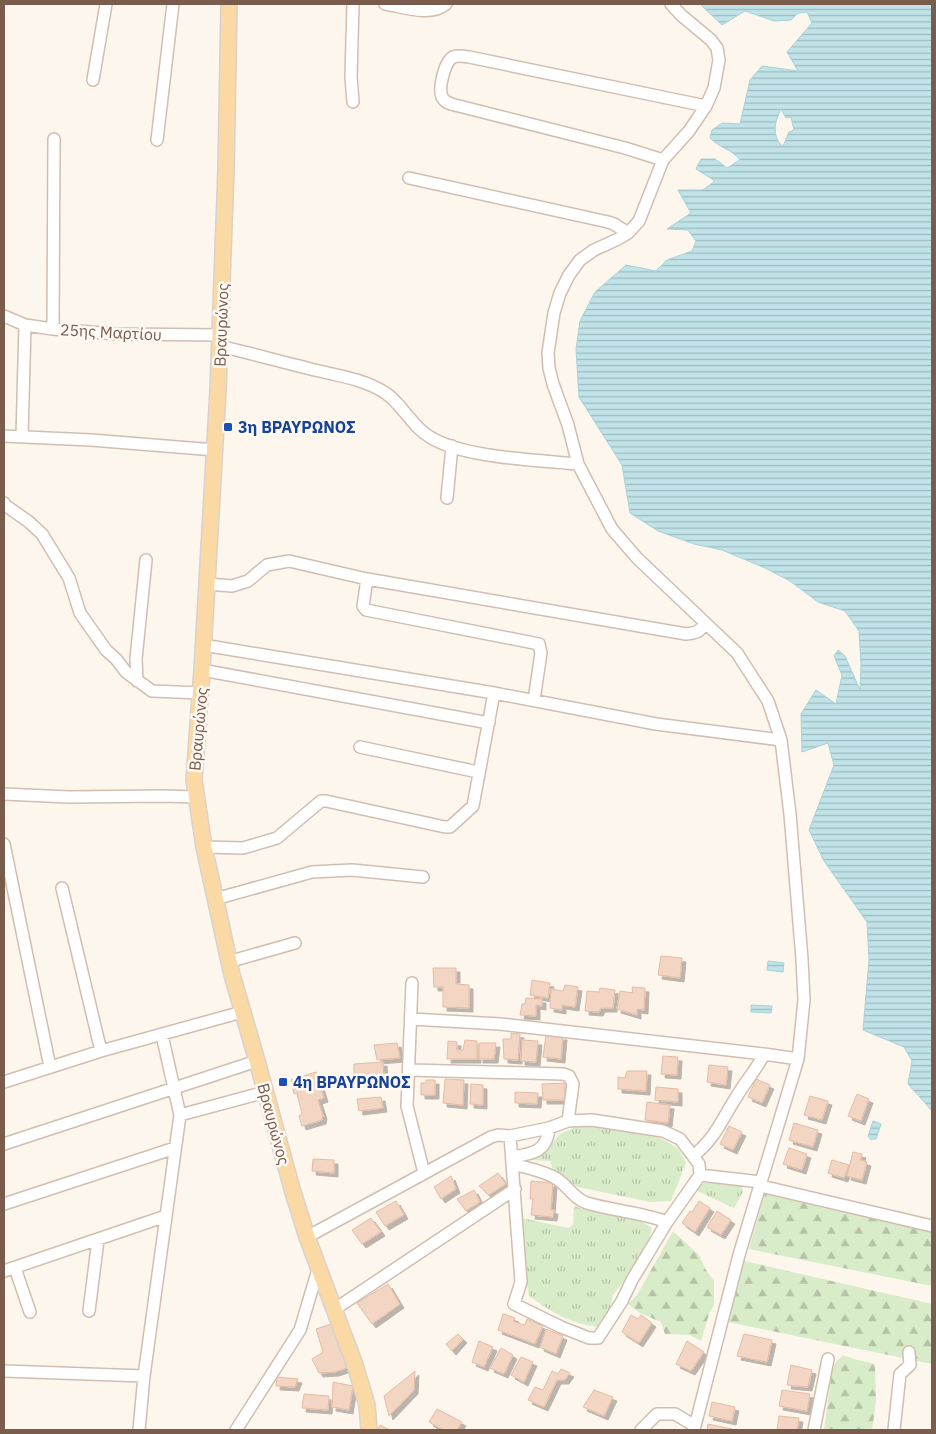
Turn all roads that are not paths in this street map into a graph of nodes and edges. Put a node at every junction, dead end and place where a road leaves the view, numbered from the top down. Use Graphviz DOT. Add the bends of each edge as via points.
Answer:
graph roads {
  1 [pos="106,4"];
  2 [pos="173,4"];
  3 [pos="229,4"];
  4 [pos="354,4"];
  5 [pos="385,4"];
  6 [pos="446,4"];
  7 [pos="672,4"];
  8 [pos="93,80"];
  9 [pos="353,102"];
  10 [pos="706,106"];
  11 [pos="54,139"];
  12 [pos="157,140"];
  13 [pos="663,160"];
  14 [pos="408,178"];
  15 [pos="628,233"];
  16 [pos="4,316"];
  17 [pos="25,325"];
  18 [pos="53,329"];
  19 [pos="220,341"];
  20 [pos="4,436"];
  21 [pos="22,437"];
  22 [pos="452,446"];
  23 [pos="215,450"];
  24 [pos="578,464"];
  25 [pos="447,498"];
  26 [pos="4,505"];
  27 [pos="146,560"];
  28 [pos="367,579"];
  29 [pos="207,584"];
  30 [pos="705,623"];
  31 [pos="203,645"];
  32 [pos="202,670"];
  33 [pos="137,681"];
  34 [pos="200,693"];
  35 [pos="494,693"];
  36 [pos="534,700"];
  37 [pos="489,723"];
  38 [pos="781,740"];
  39 [pos="360,747"];
  40 [pos="478,772"];
  41 [pos="4,794"];
  42 [pos="195,797"];
  43 [pos="4,844"];
  44 [pos="204,847"];
  45 [pos="423,877"];
  46 [pos="62,888"];
  47 [pos="215,900"];
  48 [pos="295,943"];
  49 [pos="228,962"];
  50 [pos="412,983"];
  51 [pos="242,1012"];
  52 [pos="411,1019"];
  53 [pos="162,1035"];
  54 [pos="101,1051"];
  55 [pos="764,1054"];
  56 [pos="798,1059"];
  57 [pos="257,1061"];
  58 [pos="50,1067"];
  59 [pos="408,1070"];
  60 [pos="4,1082"];
  61 [pos="173,1087"];
  62 [pos="265,1092"];
  63 [pos="180,1115"];
  64 [pos="568,1121"];
  65 [pos="549,1128"];
  66 [pos="510,1136"];
  67 [pos="4,1144"];
  68 [pos="175,1148"];
  69 [pos="693,1156"];
  70 [pos="513,1160"];
  71 [pos="424,1173"];
  72 [pos="700,1174"];
  73 [pos="761,1184"];
  74 [pos="515,1189"];
  75 [pos="4,1204"];
  76 [pos="166,1216"];
  77 [pos="667,1222"];
  78 [pos="932,1226"];
  79 [pos="307,1237"];
  80 [pos="98,1240"];
  81 [pos="319,1266"];
  82 [pos="15,1268"];
  83 [pos="4,1271"];
  84 [pos="335,1309"];
  85 [pos="89,1311"];
  86 [pos="30,1312"];
  87 [pos="909,1352"];
  88 [pos="828,1359"];
  89 [pos="4,1372"];
  90 [pos="144,1376"];
  91 [pos="695,1428"];
  92 [pos="139,1430"];
  93 [pos="236,1430"];
  94 [pos="369,1430"];
  95 [pos="641,1430"];
  96 [pos="814,1430"];
  97 [pos="894,1430"];
  1 -- 8 [label="street"];
  2 -- 12 [label="street"];
  3 -- 19 [label="main road, Βραυρώνος"];
  4 -- 9 [label="street"];
  5 -- 6 [label="street" via="436,10"];
  7 -- 10 [label="street" via="717,48 718,72"];
  10 -- 13 [label="street"];
  10 -- 13 [label="street" via="459,55 447,62 441,86 445,102"];
  11 -- 18 [label="street"];
  13 -- 15 [label="street" via="638,221"];
  14 -- 15 [label="street" via="608,222"];
  15 -- 24 [label="street" via="580,260 560,293 550,331 549,368"];
  16 -- 17 [label="street, 25ης Μαρτίου"];
  17 -- 18 [label="street, 25ης Μαρτίου"];
  17 -- 21 [label="street"];
  18 -- 19 [label="street, 25ης Μαρτίου"];
  19 -- 22 [label="street, 25ης Μαρτίου" via="360,381 384,392 428,437"];
  19 -- 23 [label="main road, Βραυρώνος"];
  20 -- 21 [label="street"];
  21 -- 23 [label="street"];
  22 -- 24 [label="street, 25ης Μαρτίου" via="481,453"];
  22 -- 25 [label="street"];
  23 -- 29 [label="main road, Βραυρώνος"];
  24 -- 30 [label="street" via="612,528 637,558"];
  26 -- 33 [label="street" via="42,534 69,578 80,612 90,629"];
  27 -- 33 [label="street" via="136,659"];
  28 -- 29 [label="street" via="289,561 267,565 248,581 232,586"];
  28 -- 30 [label="street" via="686,634 702,630"];
  28 -- 36 [label="street" via="363,606 366,610 539,644 541,653"];
  29 -- 31 [label="main road, Βραυρώνος"];
  30 -- 38 [label="street" via="737,653 768,701"];
  31 -- 32 [label="main road, Βραυρώνος"];
  31 -- 35 [label="street"];
  32 -- 34 [label="main road, Βραυρώνος"];
  32 -- 37 [label="street"];
  33 -- 34 [label="street" via="152,691"];
  34 -- 42 [label="main road, Βραυρώνος" via="194,762"];
  35 -- 36 [label="street"];
  35 -- 37 [label="street"];
  36 -- 38 [label="street" via="656,724"];
  37 -- 40 [label="street"];
  38 -- 56 [label="street" via="804,1000"];
  39 -- 40 [label="street"];
  40 -- 44 [label="street" via="472,806 450,827 326,801 277,838 243,848"];
  41 -- 42 [label="street"];
  42 -- 44 [label="main road, Βραυρώνος"];
  43 -- 58 [label="street"];
  44 -- 47 [label="main road, Βραυρώνος"];
  45 -- 47 [label="street" via="352,870 312,872"];
  46 -- 54 [label="street"];
  47 -- 49 [label="main road, Βραυρώνος"];
  48 -- 49 [label="street"];
  49 -- 51 [label="main road, Βραυρώνος"];
  50 -- 52 [label="street"];
  51 -- 53 [label="street"];
  51 -- 57 [label="main road, Βραυρώνος"];
  52 -- 55 [label="street" via="500,1024"];
  52 -- 59 [label="street"];
  53 -- 54 [label="street"];
  53 -- 61 [label="street"];
  54 -- 58 [label="street"];
  55 -- 56 [label="street"];
  55 -- 69 [label="street" via="718,1130"];
  56 -- 73 [label="street"];
  57 -- 61 [label="street"];
  57 -- 62 [label="main road, Βραυρώνος"];
  58 -- 60 [label="street"];
  59 -- 64 [label="street" via="563,1074 569,1076 573,1084"];
  59 -- 71 [label="street" via="407,1106"];
  61 -- 63 [label="street"];
  61 -- 67 [label="street"];
  62 -- 63 [label="street"];
  62 -- 79 [label="main road, Βραυρώνος"];
  63 -- 68 [label="street"];
  64 -- 65 [label="street"];
  64 -- 69 [label="street" via="592,1120 663,1131 680,1139"];
  65 -- 66 [label="street"];
  65 -- 70 [label="street" via="546,1144"];
  66 -- 70 [label="street"];
  66 -- 71 [label="street" via="491,1137"];
  68 -- 75 [label="street"];
  68 -- 76 [label="street"];
  69 -- 72 [label="street" via="699,1164"];
  70 -- 74 [label="street"];
  70 -- 77 [label="street" via="555,1177 586,1202"];
  71 -- 79 [label="street"];
  72 -- 73 [label="street"];
  72 -- 77 [label="street"];
  73 -- 78 [label="street"];
  73 -- 91 [label="street" via="739,1255"];
  74 -- 77 [label="street" via="522,1282 514,1304 589,1338 598,1338 605,1328"];
  74 -- 84 [label="street"];
  76 -- 80 [label="street"];
  76 -- 90 [label="street"];
  79 -- 81 [label="main road, Βραυρώνος"];
  80 -- 82 [label="street"];
  80 -- 85 [label="street"];
  81 -- 84 [label="main road, Βραυρώνος"];
  81 -- 93 [label="street" via="300,1330"];
  82 -- 83 [label="street"];
  82 -- 86 [label="street"];
  84 -- 94 [label="main road, Βραυρώνος" via="362,1387"];
  87 -- 97 [label="street" via="910,1365 900,1374"];
  88 -- 96 [label="street"];
  89 -- 90 [label="street"];
  90 -- 92 [label="street"];
  91 -- 95 [label="street" via="675,1414 658,1414"];
}
